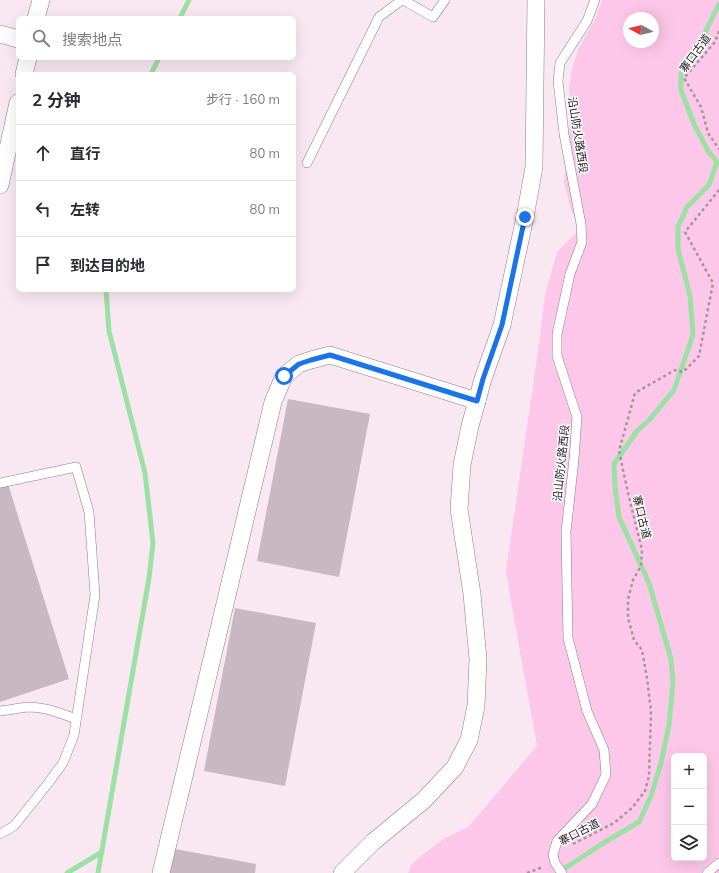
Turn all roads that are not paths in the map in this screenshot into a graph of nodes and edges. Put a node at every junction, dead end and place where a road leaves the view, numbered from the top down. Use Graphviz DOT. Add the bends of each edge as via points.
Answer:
graph roads {
  1 [pos="41,0"];
  2 [pos="403,0"];
  3 [pos="445,0"];
  4 [pos="536,0"];
  5 [pos="595,0"];
  6 [pos="37,16"];
  7 [pos="0,34"];
  8 [pos="16,38"];
  9 [pos="28,60"];
  10 [pos="24,72"];
  11 [pos="16,112"];
  12 [pos="307,163"];
  13 [pos="0,185"];
  14 [pos="477,401"];
  15 [pos="0,483"];
  16 [pos="0,711"];
  17 [pos="76,719"];
  18 [pos="0,834"];
  19 [pos="719,863"];
  20 [pos="160,873"];
  21 [pos="342,873"];
  22 [pos="562,873"];
  23 [pos="707,873"];
  1 -- 6 [label="street"];
  2 -- 3 [label="lane" via="433,17"];
  2 -- 12 [label="lane" via="379,17"];
  4 -- 14 [label="street" via="534,167 502,325"];
  5 -- 22 [label="lane, 沿山防火路西段" via="587,21 560,63 558,81 564,134 582,242 570,274 556,334 557,356 578,417 566,532 568,638 587,711 604,750 606,775 592,804 557,841 554,860"];
  7 -- 8 [label="street"];
  9 -- 10 [label="street"];
  11 -- 13 [label="street"];
  14 -- 20 [label="street" via="330,355 299,364 284,376 271,410"];
  14 -- 21 [label="street" via="462,465 459,509 472,594 478,659 476,706 469,740 455,767 424,800 373,842"];
  15 -- 17 [label="lane" via="76,467 90,512 96,595"];
  16 -- 17 [label="lane" via="42,708"];
  17 -- 18 [label="lane" via="74,735 63,763 14,826"];
  19 -- 23 [label="lane"];
}
